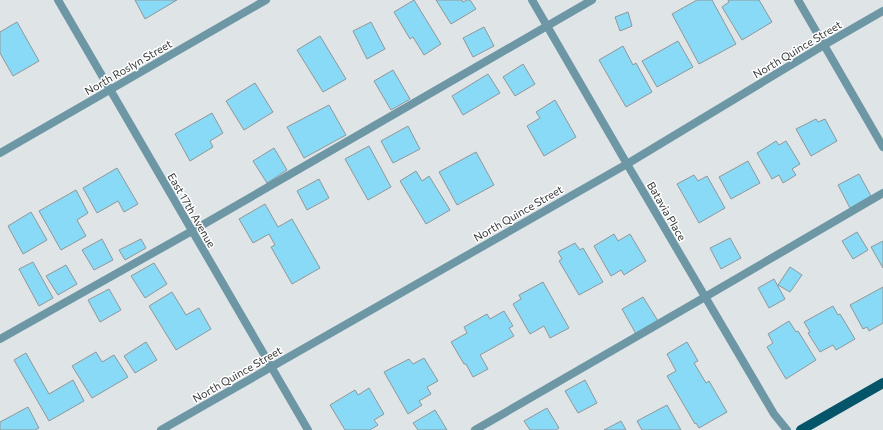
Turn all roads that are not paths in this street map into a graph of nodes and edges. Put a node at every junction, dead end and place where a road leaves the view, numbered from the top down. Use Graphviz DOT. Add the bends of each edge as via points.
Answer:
graph roads {
  1 [pos="58,0"];
  2 [pos="266,0"];
  3 [pos="532,0"];
  4 [pos="592,0"];
  5 [pos="798,0"];
  6 [pos="883,11"];
  7 [pos="547,27"];
  8 [pos="824,45"];
  9 [pos="110,90"];
  10 [pos="883,147"];
  11 [pos="0,153"];
  12 [pos="627,164"];
  13 [pos="883,193"];
  14 [pos="192,230"];
  15 [pos="705,297"];
  16 [pos="0,339"];
  17 [pos="271,367"];
  18 [pos="883,383"];
  19 [pos="161,430"];
  20 [pos="308,430"];
  21 [pos="475,430"];
  22 [pos="787,430"];
  23 [pos="801,430"];
  1 -- 9 [label="street, East 17th Avenue"];
  2 -- 9 [label="street, North Roslyn Street"];
  3 -- 7 [label="street, Batavia Place"];
  4 -- 7 [label="street"];
  5 -- 8 [label="street"];
  6 -- 8 [label="street, North Quince Street"];
  7 -- 12 [label="street, Batavia Place"];
  7 -- 14 [label="street"];
  8 -- 10 [label="street"];
  8 -- 12 [label="street, North Quince Street"];
  9 -- 11 [label="street, North Roslyn Street"];
  9 -- 14 [label="street, East 17th Avenue"];
  12 -- 15 [label="street, Batavia Place"];
  12 -- 17 [label="street, North Quince Street"];
  13 -- 15 [label="street"];
  14 -- 16 [label="street"];
  14 -- 17 [label="street, East 17th Avenue"];
  15 -- 21 [label="street"];
  15 -- 22 [label="street, Batavia Place" via="774,414"];
  17 -- 19 [label="street, North Quince Street"];
  17 -- 20 [label="street, East 17th Avenue"];
  18 -- 23 [label="main road"];
}
